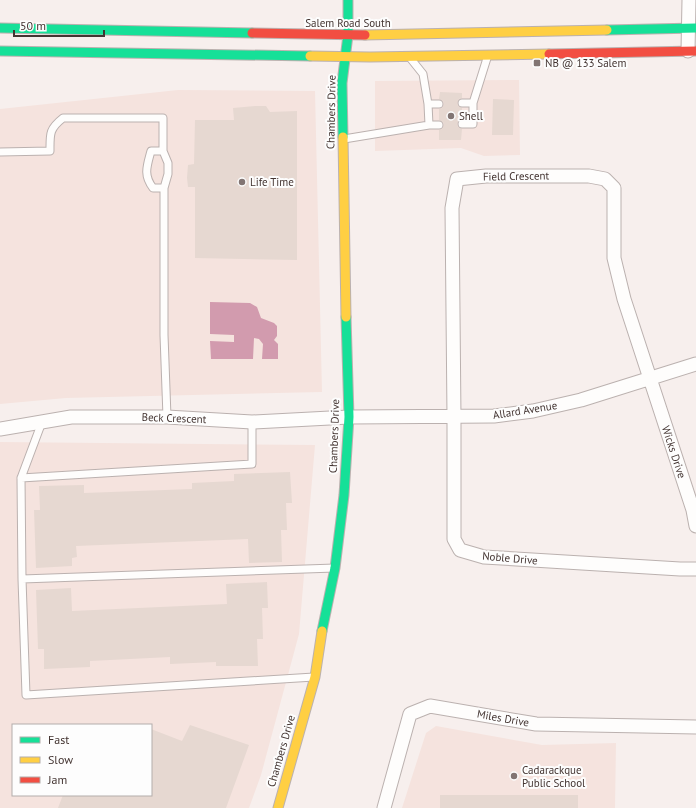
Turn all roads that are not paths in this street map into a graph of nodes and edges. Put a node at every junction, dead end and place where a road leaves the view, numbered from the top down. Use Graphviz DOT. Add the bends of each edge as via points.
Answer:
graph roads {
  1 [pos="348,0"];
  2 [pos="689,0"];
  3 [pos="0,28"];
  4 [pos="692,28"];
  5 [pos="348,35"];
  6 [pos="0,51"];
  7 [pos="692,51"];
  8 [pos="488,55"];
  9 [pos="408,56"];
  10 [pos="345,57"];
  11 [pos="462,103"];
  12 [pos="473,103"];
  13 [pos="428,104"];
  14 [pos="439,104"];
  15 [pos="428,124"];
  16 [pos="462,124"];
  17 [pos="439,125"];
  18 [pos="342,139"];
  19 [pos="164,151"];
  20 [pos="0,152"];
  21 [pos="164,188"];
  22 [pos="696,364"];
  23 [pos="650,379"];
  24 [pos="167,417"];
  25 [pos="349,417"];
  26 [pos="454,417"];
  27 [pos="42,421"];
  28 [pos="252,422"];
  29 [pos="0,429"];
  30 [pos="21,478"];
  31 [pos="696,526"];
  32 [pos="335,568"];
  33 [pos="696,569"];
  34 [pos="22,579"];
  35 [pos="315,677"];
  36 [pos="696,727"];
  37 [pos="278,808"];
  38 [pos="384,808"];
  1 -- 5 [label="main road, Chambers Drive"];
  2 -- 4 [label="street"];
  3 -- 5 [label="main road, Salem Road South"];
  4 -- 5 [label="main road, Salem Road South"];
  4 -- 7 [label="street"];
  5 -- 10 [label="main road, Chambers Drive"];
  6 -- 10 [label="main road"];
  7 -- 8 [label="main road"];
  8 -- 9 [label="main road"];
  8 -- 12 [label="lane"];
  9 -- 10 [label="main road"];
  9 -- 13 [label="lane" via="423,74"];
  10 -- 18 [label="main road, Chambers Drive" via="342,83"];
  11 -- 12 [label="lane"];
  12 -- 16 [label="lane" via="473,124"];
  13 -- 14 [label="lane"];
  13 -- 15 [label="lane"];
  15 -- 17 [label="lane"];
  15 -- 18 [label="lane"];
  18 -- 25 [label="main road, Chambers Drive"];
  19 -- 20 [label="lane" via="163,118 63,118 53,126 50,151"];
  19 -- 21 [label="lane" via="168,174"];
  19 -- 21 [label="lane" via="151,151 146,174 153,188"];
  21 -- 24 [label="lane"];
  22 -- 23 [label="street, Allard Avenue"];
  23 -- 26 [label="street, Allard Avenue" via="581,400 533,411 494,416"];
  23 -- 26 [label="street, Field Crescent" via="624,299 614,258 614,188 605,179 589,176 486,176 457,179 452,208"];
  23 -- 31 [label="street, Wicks Drive"];
  24 -- 27 [label="street, Beck Crescent" via="71,417"];
  24 -- 28 [label="street, Beck Crescent"];
  25 -- 26 [label="street, Allard Avenue"];
  25 -- 28 [label="street, Beck Crescent"];
  25 -- 32 [label="main road, Chambers Drive" via="344,495"];
  26 -- 33 [label="street, Noble Drive" via="454,539 460,550 484,556"];
  27 -- 29 [label="street, Beck Crescent"];
  27 -- 30 [label="lane"];
  28 -- 30 [label="lane" via="252,464"];
  30 -- 34 [label="lane"];
  32 -- 34 [label="lane"];
  32 -- 35 [label="main road, Chambers Drive"];
  34 -- 35 [label="lane" via="26,695"];
  35 -- 37 [label="main road, Chambers Drive"];
  36 -- 38 [label="street, Miles Drive" via="536,724 430,706 410,714"];
}
